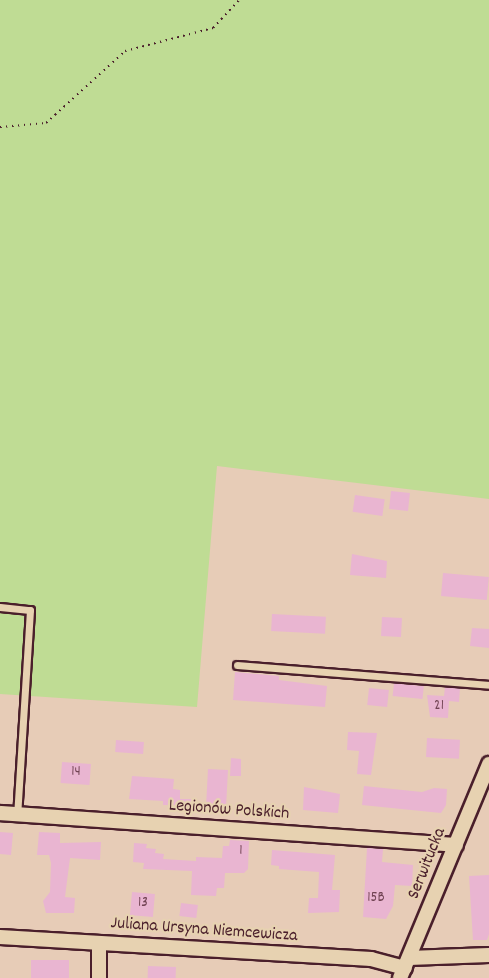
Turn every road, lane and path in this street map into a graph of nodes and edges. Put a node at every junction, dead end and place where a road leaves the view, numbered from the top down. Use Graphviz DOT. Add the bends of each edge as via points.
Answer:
graph roads {
  1 [pos="239,0"];
  2 [pos="0,127"];
  3 [pos="0,607"];
  4 [pos="237,665"];
  5 [pos="489,685"];
  6 [pos="489,764"];
  7 [pos="0,813"];
  8 [pos="17,814"];
  9 [pos="456,845"];
  10 [pos="0,937"];
  11 [pos="99,943"];
  12 [pos="489,955"];
  13 [pos="405,968"];
  14 [pos="99,978"];
  1 -- 2 [label="path" via="213,28 125,51 46,123"];
  3 -- 8 [label="lane" via="30,610"];
  4 -- 5 [label="lane"];
  6 -- 9 [label="street, Serwitucka"];
  7 -- 8 [label="street, Legionów Polskich"];
  8 -- 9 [label="street, Legionów Polskich"];
  9 -- 13 [label="street, Serwitucka"];
  10 -- 11 [label="street, Juliana Ursyna Niemcewicza"];
  11 -- 13 [label="street, Juliana Ursyna Niemcewicza" via="371,959"];
  11 -- 14 [label="street"];
  12 -- 13 [label="street, Juliana Ursyna Niemcewicza"];
}
